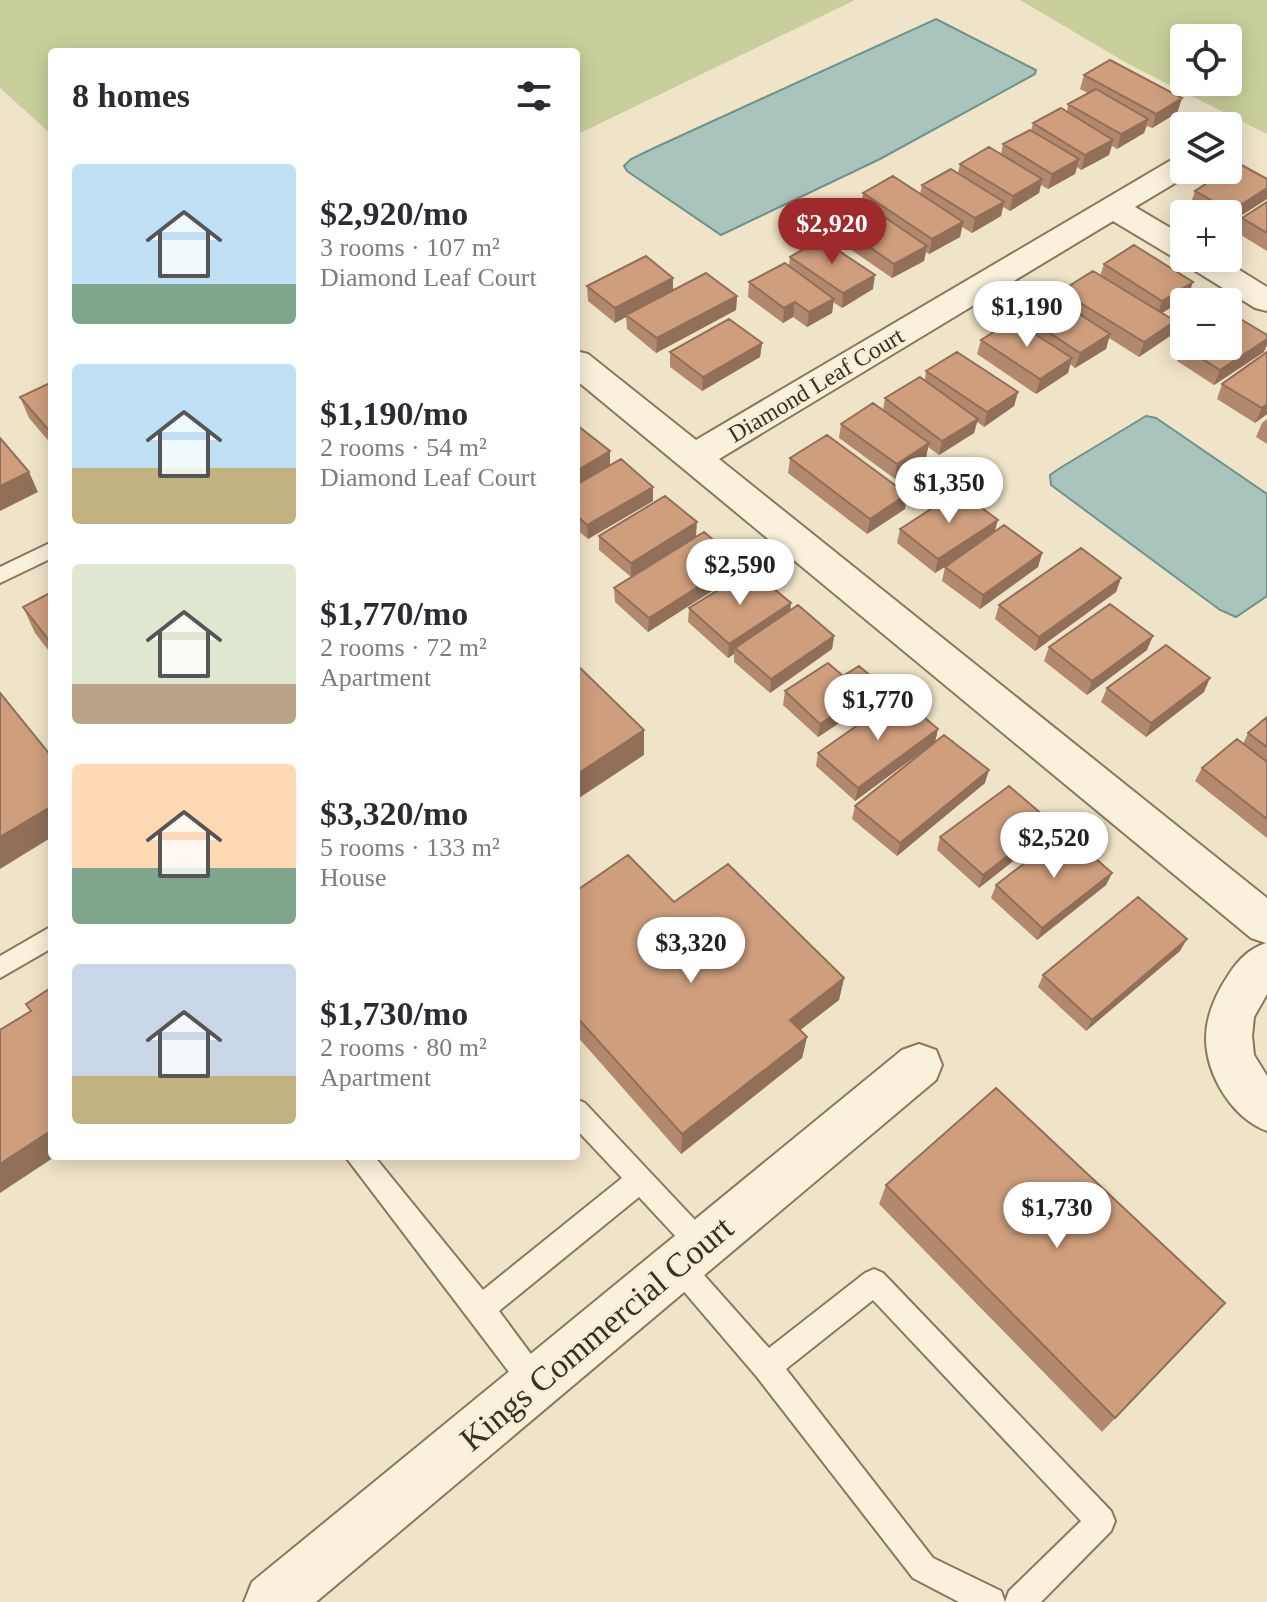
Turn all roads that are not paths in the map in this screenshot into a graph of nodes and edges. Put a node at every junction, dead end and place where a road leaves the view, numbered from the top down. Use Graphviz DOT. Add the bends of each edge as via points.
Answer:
graph roads {
  1 [pos="1170,173"];
  2 [pos="1113,207"];
  3 [pos="1170,242"];
  4 [pos="1220,272"];
  5 [pos="1267,301"];
  6 [pos="580,365"];
  7 [pos="695,457"];
  8 [pos="48,551"];
  9 [pos="0,576"];
  10 [pos="1267,924"];
  11 [pos="48,938"];
  12 [pos="1267,962"];
  13 [pos="0,968"];
  14 [pos="919,1065"];
  15 [pos="1267,1109"];
  16 [pos="580,1115"];
  17 [pos="361,1160"];
  18 [pos="639,1180"];
  19 [pos="690,1255"];
  20 [pos="481,1309"];
  21 [pos="767,1367"];
  22 [pos="535,1383"];
  23 [pos="272,1602"];
  24 [pos="990,1602"];
  25 [pos="1020,1602"];
  1 -- 2 [label="street, Diamond Leaf Court"];
  2 -- 3 [label="street"];
  2 -- 7 [label="street, Diamond Leaf Court"];
  4 -- 5 [label="street"];
  6 -- 7 [label="street"];
  7 -- 10 [label="street"];
  8 -- 9 [label="lane"];
  11 -- 13 [label="lane"];
  12 -- 15 [label="street" via="1238,998 1229,1019 1228,1045 1238,1071"];
  14 -- 19 [label="street, Kings Commercial Court"];
  16 -- 18 [label="lane"];
  17 -- 20 [label="lane"];
  18 -- 19 [label="lane"];
  18 -- 20 [label="lane"];
  19 -- 21 [label="lane"];
  19 -- 22 [label="street, Kings Commercial Court"];
  20 -- 22 [label="lane"];
  21 -- 24 [label="lane" via="923,1568"];
  21 -- 25 [label="lane" via="874,1282 1101,1521"];
  22 -- 23 [label="street, Kings Commercial Court"];
}
